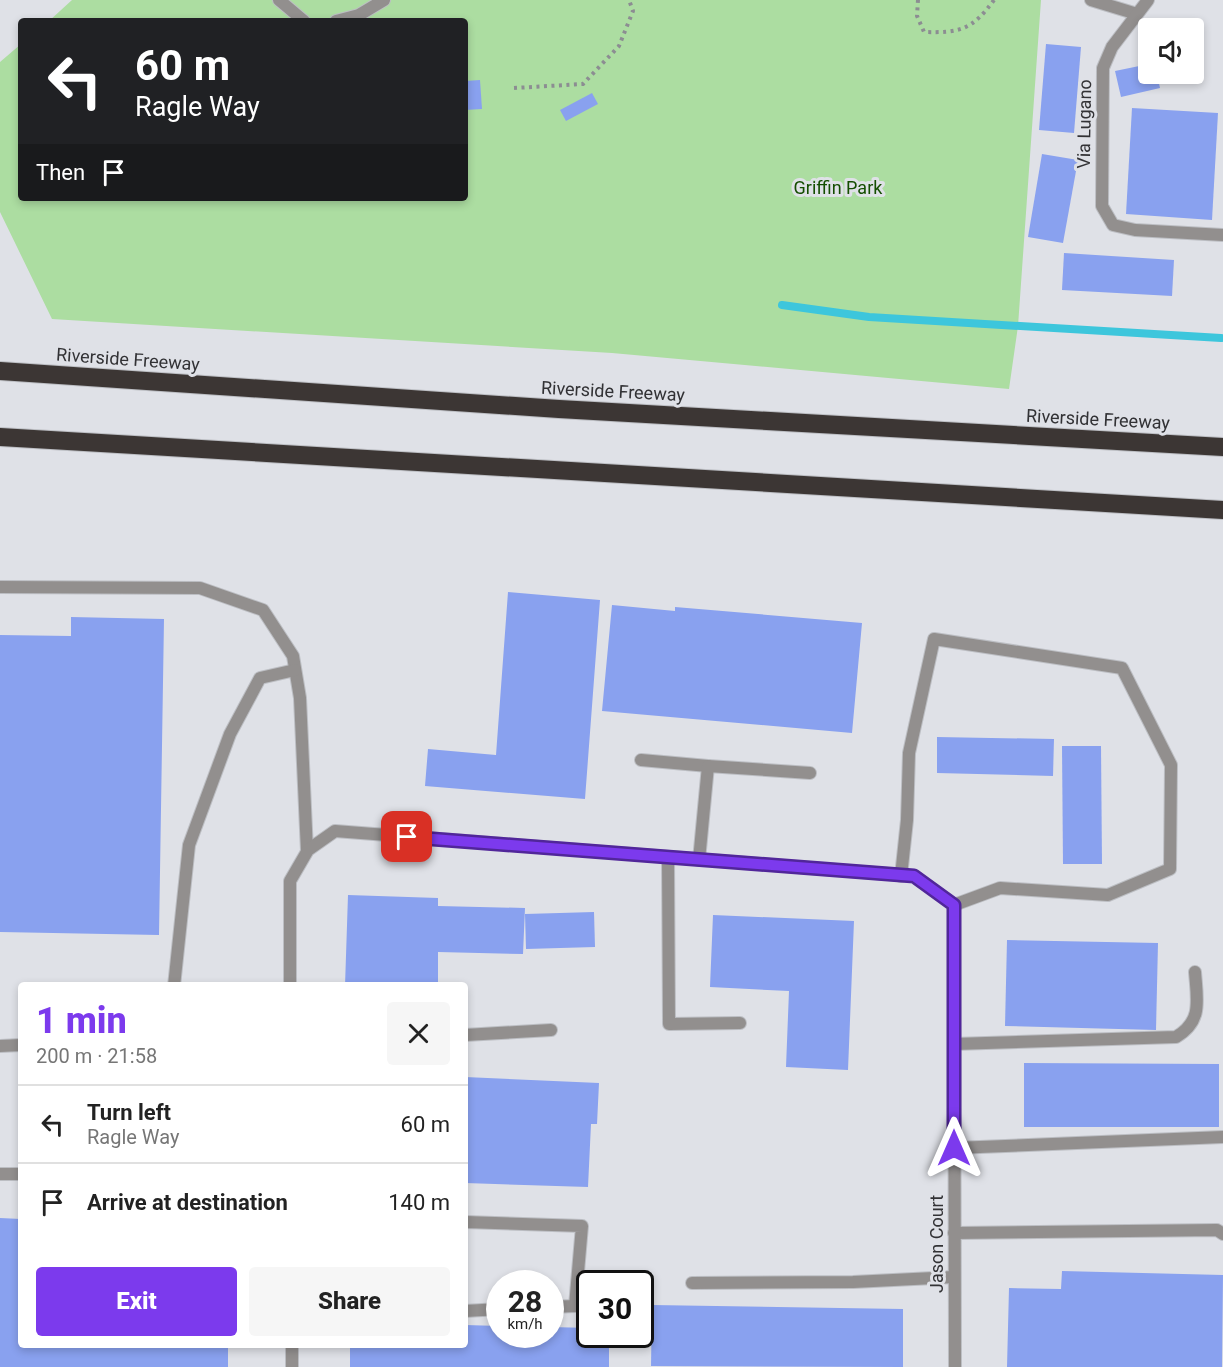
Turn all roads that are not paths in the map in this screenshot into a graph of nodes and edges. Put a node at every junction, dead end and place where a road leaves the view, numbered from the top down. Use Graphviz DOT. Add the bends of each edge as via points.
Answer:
graph roads {
  1 [pos="279,0"];
  2 [pos="384,0"];
  3 [pos="1091,0"];
  4 [pos="1148,0"];
  5 [pos="1137,14"];
  6 [pos="300,18"];
  7 [pos="347,18"];
  8 [pos="1223,235"];
  9 [pos="0,371"];
  10 [pos="0,437"];
  11 [pos="1223,447"];
  12 [pos="1223,510"];
  13 [pos="0,587"];
  14 [pos="296,670"];
  15 [pos="641,760"];
  16 [pos="708,766"];
  17 [pos="810,773"];
  18 [pos="307,851"];
  19 [pos="668,857"];
  20 [pos="699,860"];
  21 [pos="901,876"];
  22 [pos="954,905"];
  23 [pos="1195,972"];
  24 [pos="174,982"];
  25 [pos="290,982"];
  26 [pos="740,1023"];
  27 [pos="551,1030"];
  28 [pos="468,1035"];
  29 [pos="954,1044"];
  30 [pos="0,1046"];
  31 [pos="18,1046"];
  32 [pos="1223,1137"];
  33 [pos="954,1148"];
  34 [pos="18,1173"];
  35 [pos="0,1174"];
  36 [pos="468,1222"];
  37 [pos="954,1233"];
  38 [pos="1223,1234"];
  39 [pos="954,1276"];
  40 [pos="692,1283"];
  41 [pos="564,1306"];
  42 [pos="486,1310"];
  43 [pos="468,1311"];
  44 [pos="292,1348"];
  45 [pos="292,1367"];
  46 [pos="954,1367"];
  1 -- 6 [label="street"];
  2 -- 7 [label="street"];
  3 -- 5 [label="street"];
  4 -- 5 [label="street, Via Lugano"];
  5 -- 8 [label="street, Via Lugano" via="1112,47 1103,68 1102,206 1113,225"];
  9 -- 11 [label="highway, Riverside Freeway" via="571,410"];
  10 -- 12 [label="highway"];
  13 -- 14 [label="street" via="200,588 263,610 293,656"];
  14 -- 18 [label="street"];
  14 -- 24 [label="street" via="260,678 230,734 189,845"];
  15 -- 16 [label="street"];
  16 -- 17 [label="street"];
  16 -- 20 [label="street"];
  18 -- 19 [label="street" via="335,831"];
  18 -- 25 [label="street" via="290,881"];
  19 -- 20 [label="street"];
  19 -- 26 [label="street" via="669,1024"];
  20 -- 21 [label="street"];
  21 -- 22 [label="street" via="914,876"];
  21 -- 22 [label="street" via="909,753 934,639 1122,668 1171,765 1170,869 1108,895 1000,888"];
  22 -- 29 [label="street, Jason Court"];
  23 -- 29 [label="street" via="1196,1015 1191,1028 1176,1037"];
  27 -- 28 [label="street"];
  29 -- 33 [label="street, Jason Court"];
  30 -- 31 [label="street"];
  32 -- 33 [label="street"];
  33 -- 37 [label="street, Jason Court"];
  34 -- 35 [label="street"];
  36 -- 41 [label="street" via="582,1226 575,1306"];
  37 -- 38 [label="street" via="1217,1230"];
  37 -- 39 [label="street, Jason Court"];
  39 -- 40 [label="street" via="853,1282"];
  39 -- 46 [label="street, Jason Court"];
  42 -- 43 [label="street"];
  44 -- 45 [label="street"];
}
